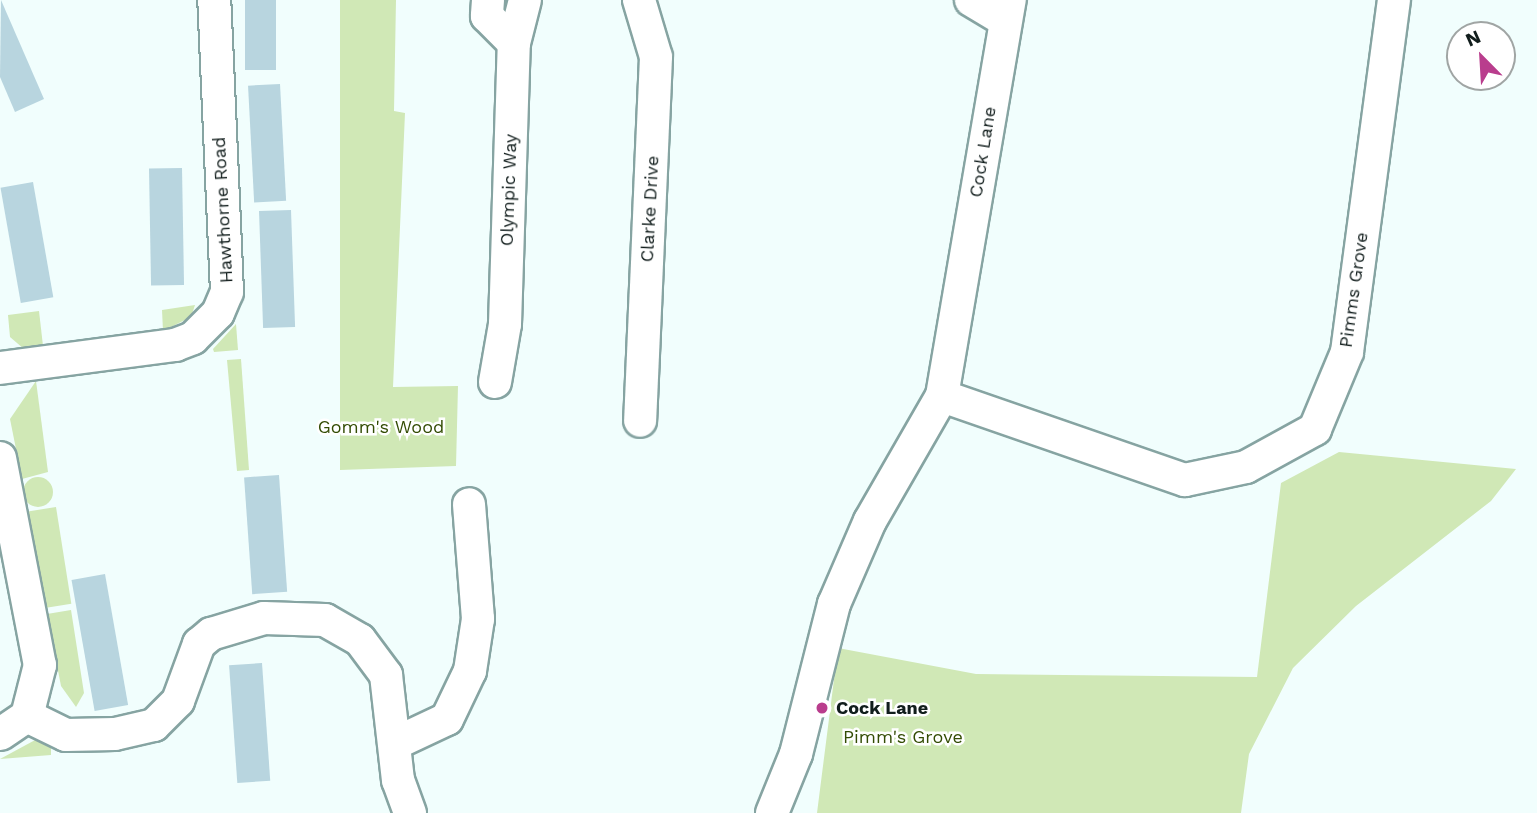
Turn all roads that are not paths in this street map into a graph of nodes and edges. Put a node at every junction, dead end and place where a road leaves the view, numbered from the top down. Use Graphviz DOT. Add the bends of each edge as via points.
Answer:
graph roads {
  1 [pos="214,0"];
  2 [pos="488,0"];
  3 [pos="525,0"];
  4 [pos="639,0"];
  5 [pos="971,0"];
  6 [pos="1394,0"];
  7 [pos="1007,10"];
  8 [pos="514,43"];
  9 [pos="0,369"];
  10 [pos="495,382"];
  11 [pos="942,396"];
  12 [pos="640,421"];
  13 [pos="0,458"];
  14 [pos="469,504"];
  15 [pos="27,716"];
  16 [pos="0,734"];
  17 [pos="398,742"];
  18 [pos="410,813"];
  19 [pos="772,813"];
  1 -- 9 [label="street, Hawthorne Road" via="227,292 218,313 193,338 175,345"];
  2 -- 8 [label="street" via="487,16"];
  3 -- 8 [label="street, Olympic Way"];
  4 -- 12 [label="street, Clarke Drive" via="656,57"];
  5 -- 7 [label="street"];
  6 -- 11 [label="street, Pimms Grove" via="1347,352 1315,429 1246,467 1185,480"];
  7 -- 11 [label="street, Cock Lane"];
  8 -- 10 [label="street, Olympic Way" via="505,324"];
  11 -- 19 [label="street, Cock Lane" via="870,521 834,604 796,754"];
  13 -- 15 [label="street" via="40,665"];
  14 -- 17 [label="street" via="478,605 470,671 447,719"];
  15 -- 16 [label="street"];
  15 -- 17 [label="street" via="66,735 115,734 154,725 178,701 199,644 211,634 233,624 288,616 341,627 375,657 386,675"];
  17 -- 18 [label="street" via="398,780"];
}
